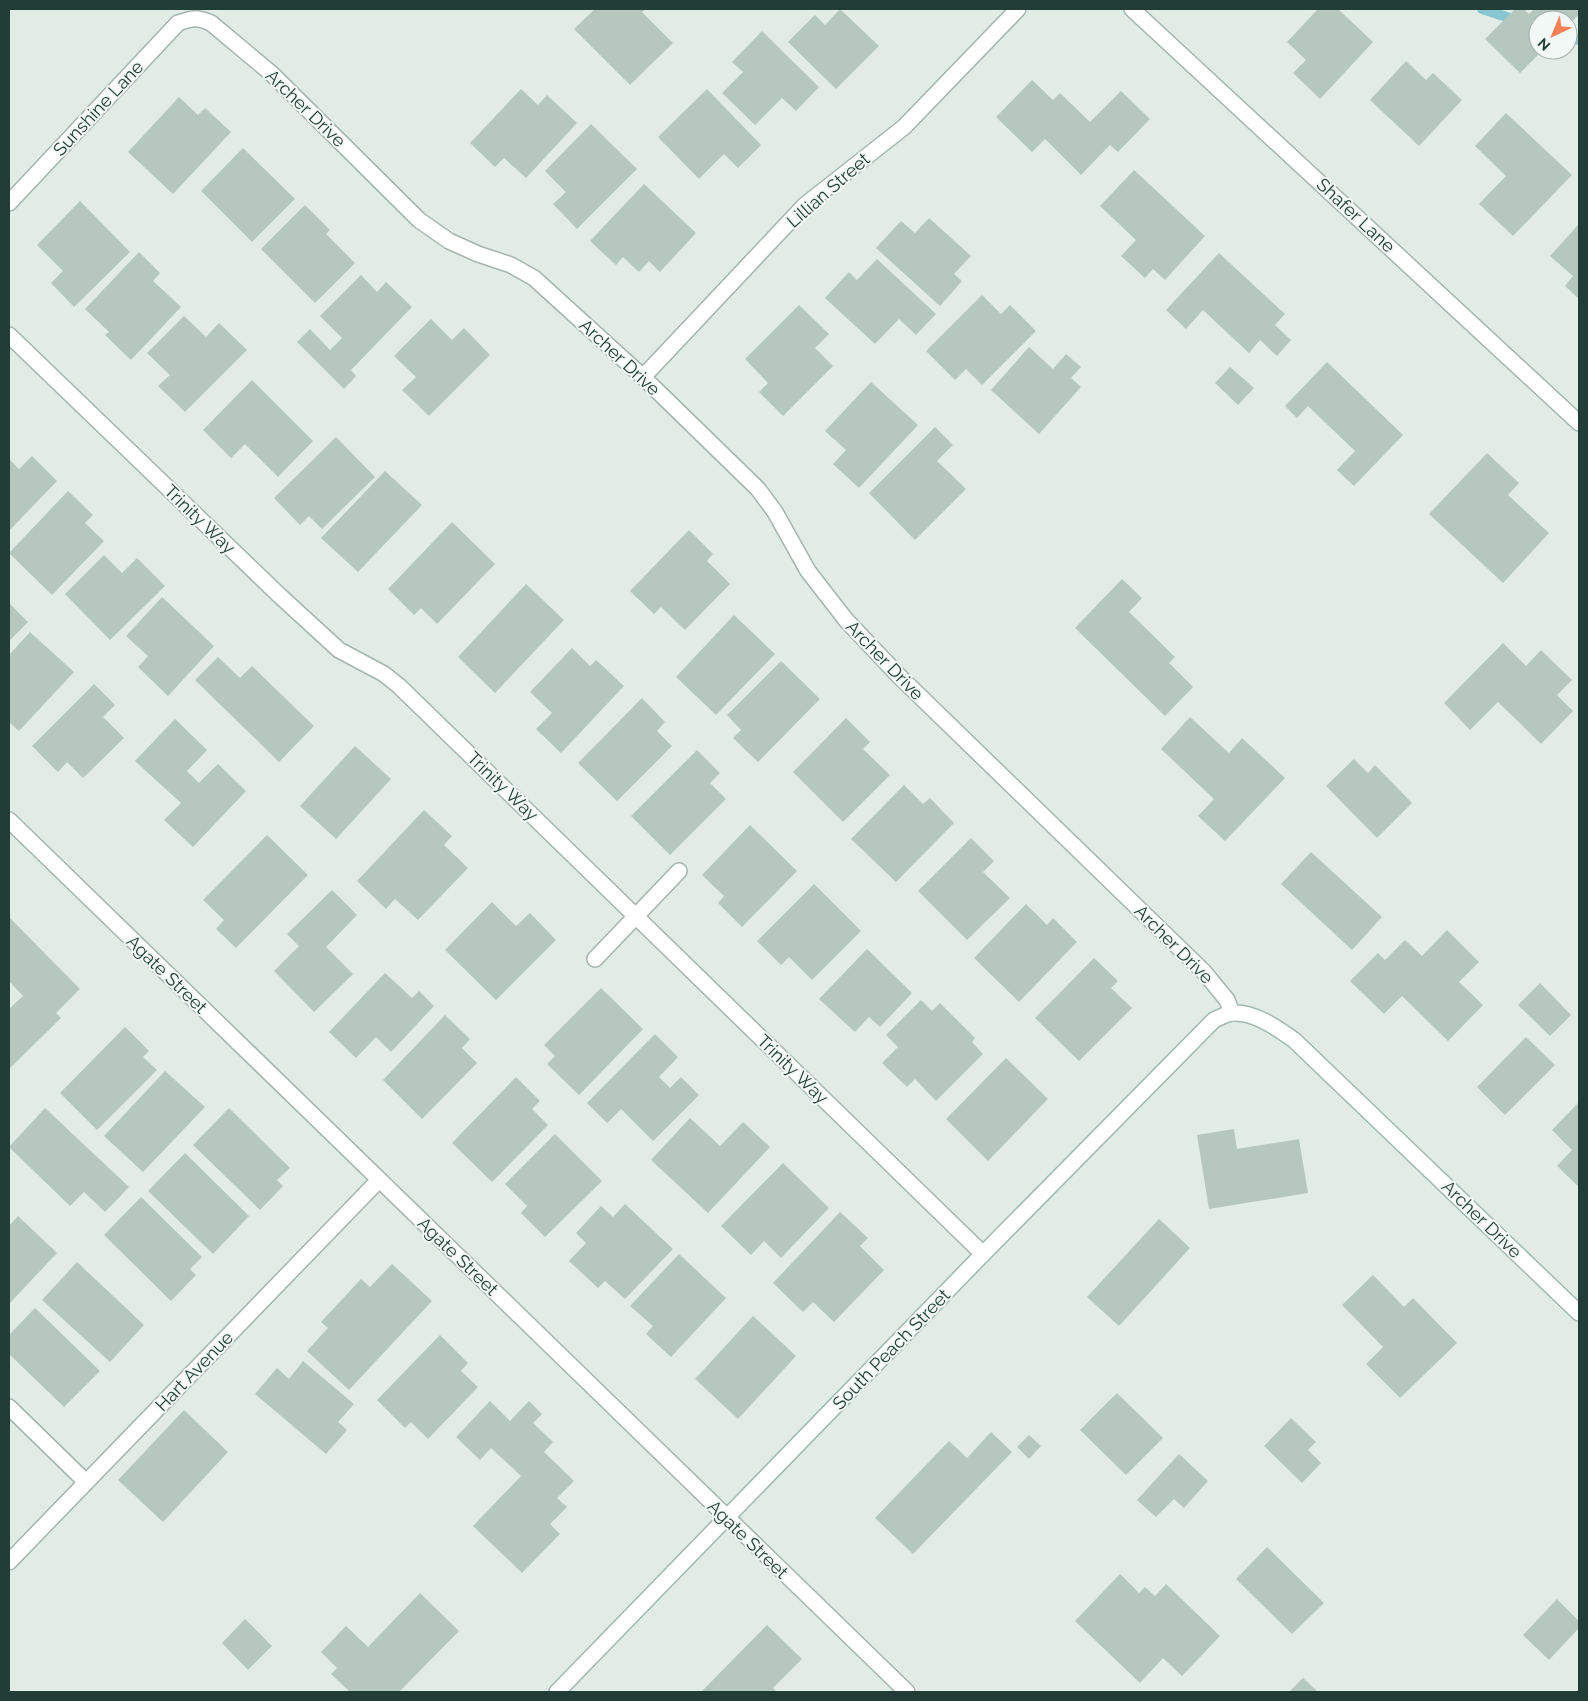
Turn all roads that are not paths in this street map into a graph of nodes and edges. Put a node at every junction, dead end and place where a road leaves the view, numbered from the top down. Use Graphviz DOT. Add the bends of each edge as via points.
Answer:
graph roads {
  1 [pos="1018,9"];
  2 [pos="1132,9"];
  3 [pos="190,19"];
  4 [pos="9,203"];
  5 [pos="9,335"];
  6 [pos="643,377"];
  7 [pos="1579,423"];
  8 [pos="9,820"];
  9 [pos="679,871"];
  10 [pos="636,916"];
  11 [pos="595,959"];
  12 [pos="1232,1013"];
  13 [pos="379,1180"];
  14 [pos="983,1254"];
  15 [pos="1579,1312"];
  16 [pos="9,1407"];
  17 [pos="86,1482"];
  18 [pos="726,1518"];
  19 [pos="9,1562"];
  20 [pos="556,1692"];
  21 [pos="907,1692"];
  1 -- 6 [label="street, Lillian Street" via="904,127 805,205"];
  2 -- 7 [label="street, Shafer Lane"];
  3 -- 4 [label="street, Sunshine Lane" via="178,23"];
  3 -- 6 [label="street, Archer Drive" via="199,18 211,23 272,74 419,220 449,241 511,265 534,278"];
  5 -- 10 [label="street, Trinity Way" via="339,650 384,674 399,686"];
  6 -- 12 [label="street, Archer Drive" via="758,489 775,512 808,571 846,620 899,676 1204,972 1227,1000"];
  8 -- 13 [label="street, Agate Street"];
  9 -- 10 [label="street"];
  10 -- 11 [label="street"];
  10 -- 14 [label="street, Trinity Way"];
  12 -- 14 [label="street, South Peach Street" via="1214,1020"];
  12 -- 15 [label="street, Archer Drive" via="1270,1024 1294,1040"];
  13 -- 17 [label="street, Hart Avenue"];
  13 -- 18 [label="street, Agate Street"];
  14 -- 18 [label="street, South Peach Street"];
  16 -- 17 [label="street"];
  17 -- 19 [label="street, Hart Avenue"];
  18 -- 20 [label="street, South Peach Street"];
  18 -- 21 [label="street, Agate Street"];
}
